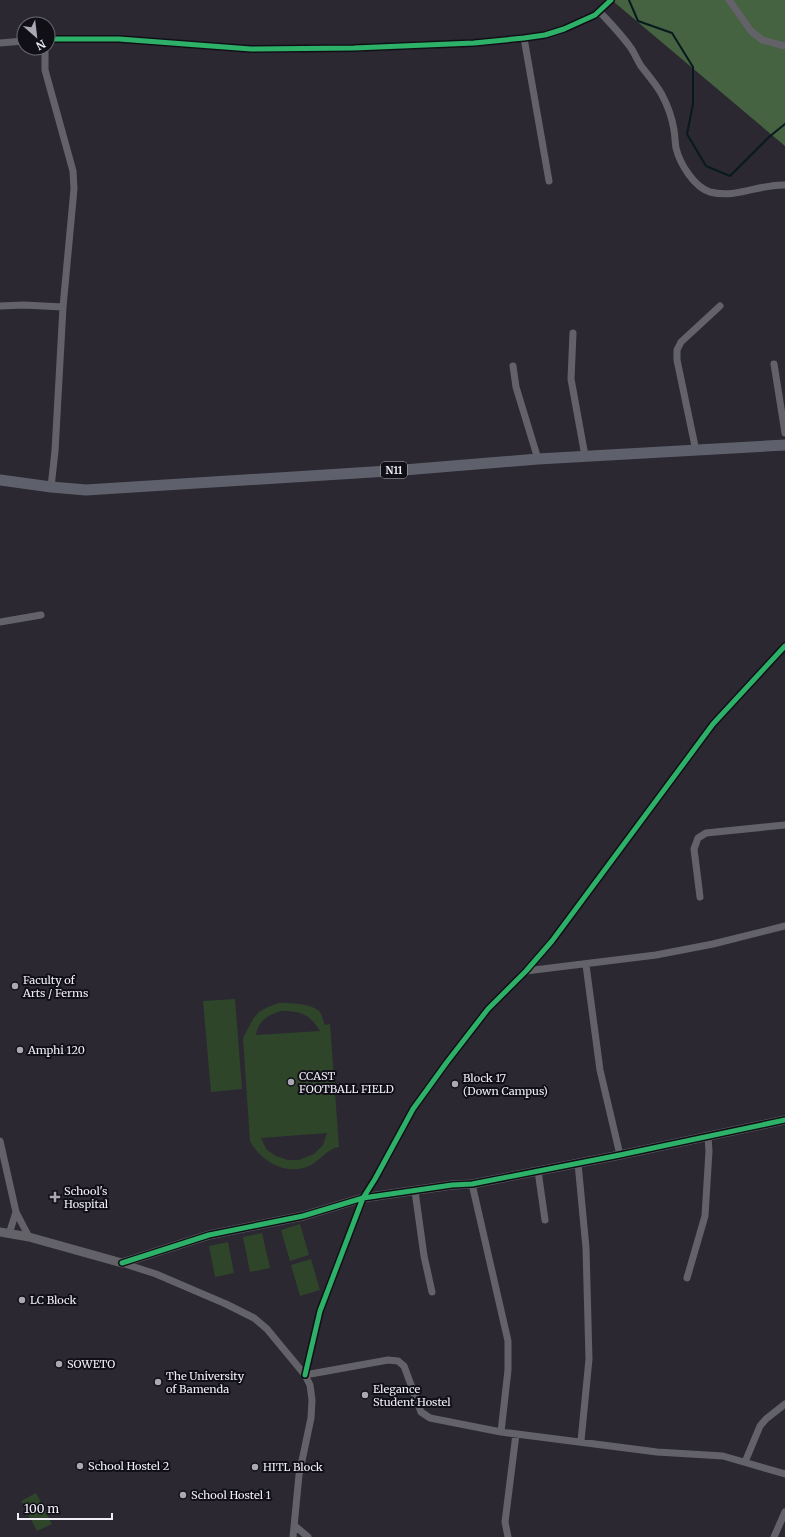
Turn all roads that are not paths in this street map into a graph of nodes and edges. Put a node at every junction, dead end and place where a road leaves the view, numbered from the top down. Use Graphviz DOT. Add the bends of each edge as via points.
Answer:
graph roads {
  1 [pos="611,0"];
  2 [pos="729,0"];
  3 [pos="599,11"];
  4 [pos="524,38"];
  5 [pos="56,39"];
  6 [pos="16,42"];
  7 [pos="0,43"];
  8 [pos="785,46"];
  9 [pos="45,56"];
  10 [pos="550,181"];
  11 [pos="785,185"];
  12 [pos="0,306"];
  13 [pos="63,306"];
  14 [pos="720,306"];
  15 [pos="573,333"];
  16 [pos="774,364"];
  17 [pos="513,366"];
  18 [pos="785,434"];
  19 [pos="785,445"];
  20 [pos="696,451"];
  21 [pos="585,456"];
  22 [pos="538,459"];
  23 [pos="1,479"];
  24 [pos="52,487"];
  25 [pos="41,615"];
  26 [pos="0,622"];
  27 [pos="785,646"];
  28 [pos="785,824"];
  29 [pos="700,898"];
  30 [pos="785,926"];
  31 [pos="586,965"];
  32 [pos="526,971"];
  33 [pos="785,1120"];
  34 [pos="708,1137"];
  35 [pos="0,1141"];
  36 [pos="620,1155"];
  37 [pos="578,1163"];
  38 [pos="538,1171"];
  39 [pos="472,1184"];
  40 [pos="415,1191"];
  41 [pos="363,1198"];
  42 [pos="16,1212"];
  43 [pos="545,1220"];
  44 [pos="5,1233"];
  45 [pos="29,1237"];
  46 [pos="122,1263"];
  47 [pos="687,1278"];
  48 [pos="432,1292"];
  49 [pos="305,1375"];
  50 [pos="785,1404"];
  51 [pos="501,1432"];
  52 [pos="516,1434"];
  53 [pos="581,1441"];
  54 [pos="745,1462"];
  55 [pos="785,1474"];
  56 [pos="785,1512"];
  57 [pos="294,1526"];
  58 [pos="293,1537"];
  59 [pos="308,1537"];
  60 [pos="508,1537"];
  61 [pos="774,1537"];
  1 -- 3 [label="street"];
  2 -- 8 [label="street" via="751,31 762,40"];
  3 -- 4 [label="street" via="588,19 564,29"];
  3 -- 11 [label="street" via="631,48 661,94 670,111 676,148 693,180 709,192 724,194 738,194 774,184"];
  4 -- 5 [label="street" via="448,45 251,49 119,39"];
  4 -- 10 [label="street"];
  6 -- 7 [label="street"];
  9 -- 13 [label="street" via="46,70 73,171 74,189"];
  12 -- 13 [label="street"];
  13 -- 24 [label="street"];
  14 -- 20 [label="street" via="681,342 677,350"];
  15 -- 21 [label="street" via="571,379"];
  16 -- 18 [label="street"];
  17 -- 22 [label="street" via="516,387"];
  19 -- 20 [label="highway, N11"];
  20 -- 21 [label="highway, N11"];
  21 -- 22 [label="highway, N11"];
  22 -- 24 [label="highway, N11" via="86,490"];
  23 -- 24 [label="highway, N11"];
  25 -- 26 [label="street"];
  27 -- 32 [label="street" via="712,724 552,941"];
  28 -- 29 [label="street" via="706,833 698,838 694,848"];
  30 -- 31 [label="street" via="713,944"];
  31 -- 32 [label="street"];
  31 -- 36 [label="street" via="600,1070"];
  32 -- 41 [label="street" via="488,1008 417,1103"];
  33 -- 34 [label="street"];
  34 -- 36 [label="street"];
  34 -- 47 [label="street" via="705,1216"];
  35 -- 42 [label="street"];
  36 -- 37 [label="street"];
  37 -- 38 [label="street"];
  37 -- 53 [label="street" via="586,1248 589,1359"];
  38 -- 39 [label="street"];
  38 -- 43 [label="street"];
  39 -- 40 [label="street"];
  39 -- 51 [label="street" via="508,1341 508,1370"];
  40 -- 41 [label="street"];
  40 -- 48 [label="street"];
  41 -- 46 [label="street" via="303,1216 209,1236"];
  41 -- 49 [label="street" via="320,1311"];
  42 -- 44 [label="street"];
  42 -- 45 [label="street"];
  44 -- 45 [label="street"];
  45 -- 46 [label="street"];
  46 -- 49 [label="street" via="156,1274 254,1318"];
  49 -- 51 [label="street" via="388,1360 398,1361 404,1366 421,1412 430,1418"];
  49 -- 57 [label="street" via="310,1385 311,1418 299,1475"];
  50 -- 54 [label="street" via="760,1426"];
  51 -- 52 [label="street"];
  52 -- 53 [label="street"];
  52 -- 60 [label="street" via="505,1522"];
  53 -- 54 [label="street" via="657,1452 723,1456"];
  54 -- 55 [label="street"];
  56 -- 61 [label="street"];
  57 -- 58 [label="street"];
  57 -- 59 [label="street"];
}
